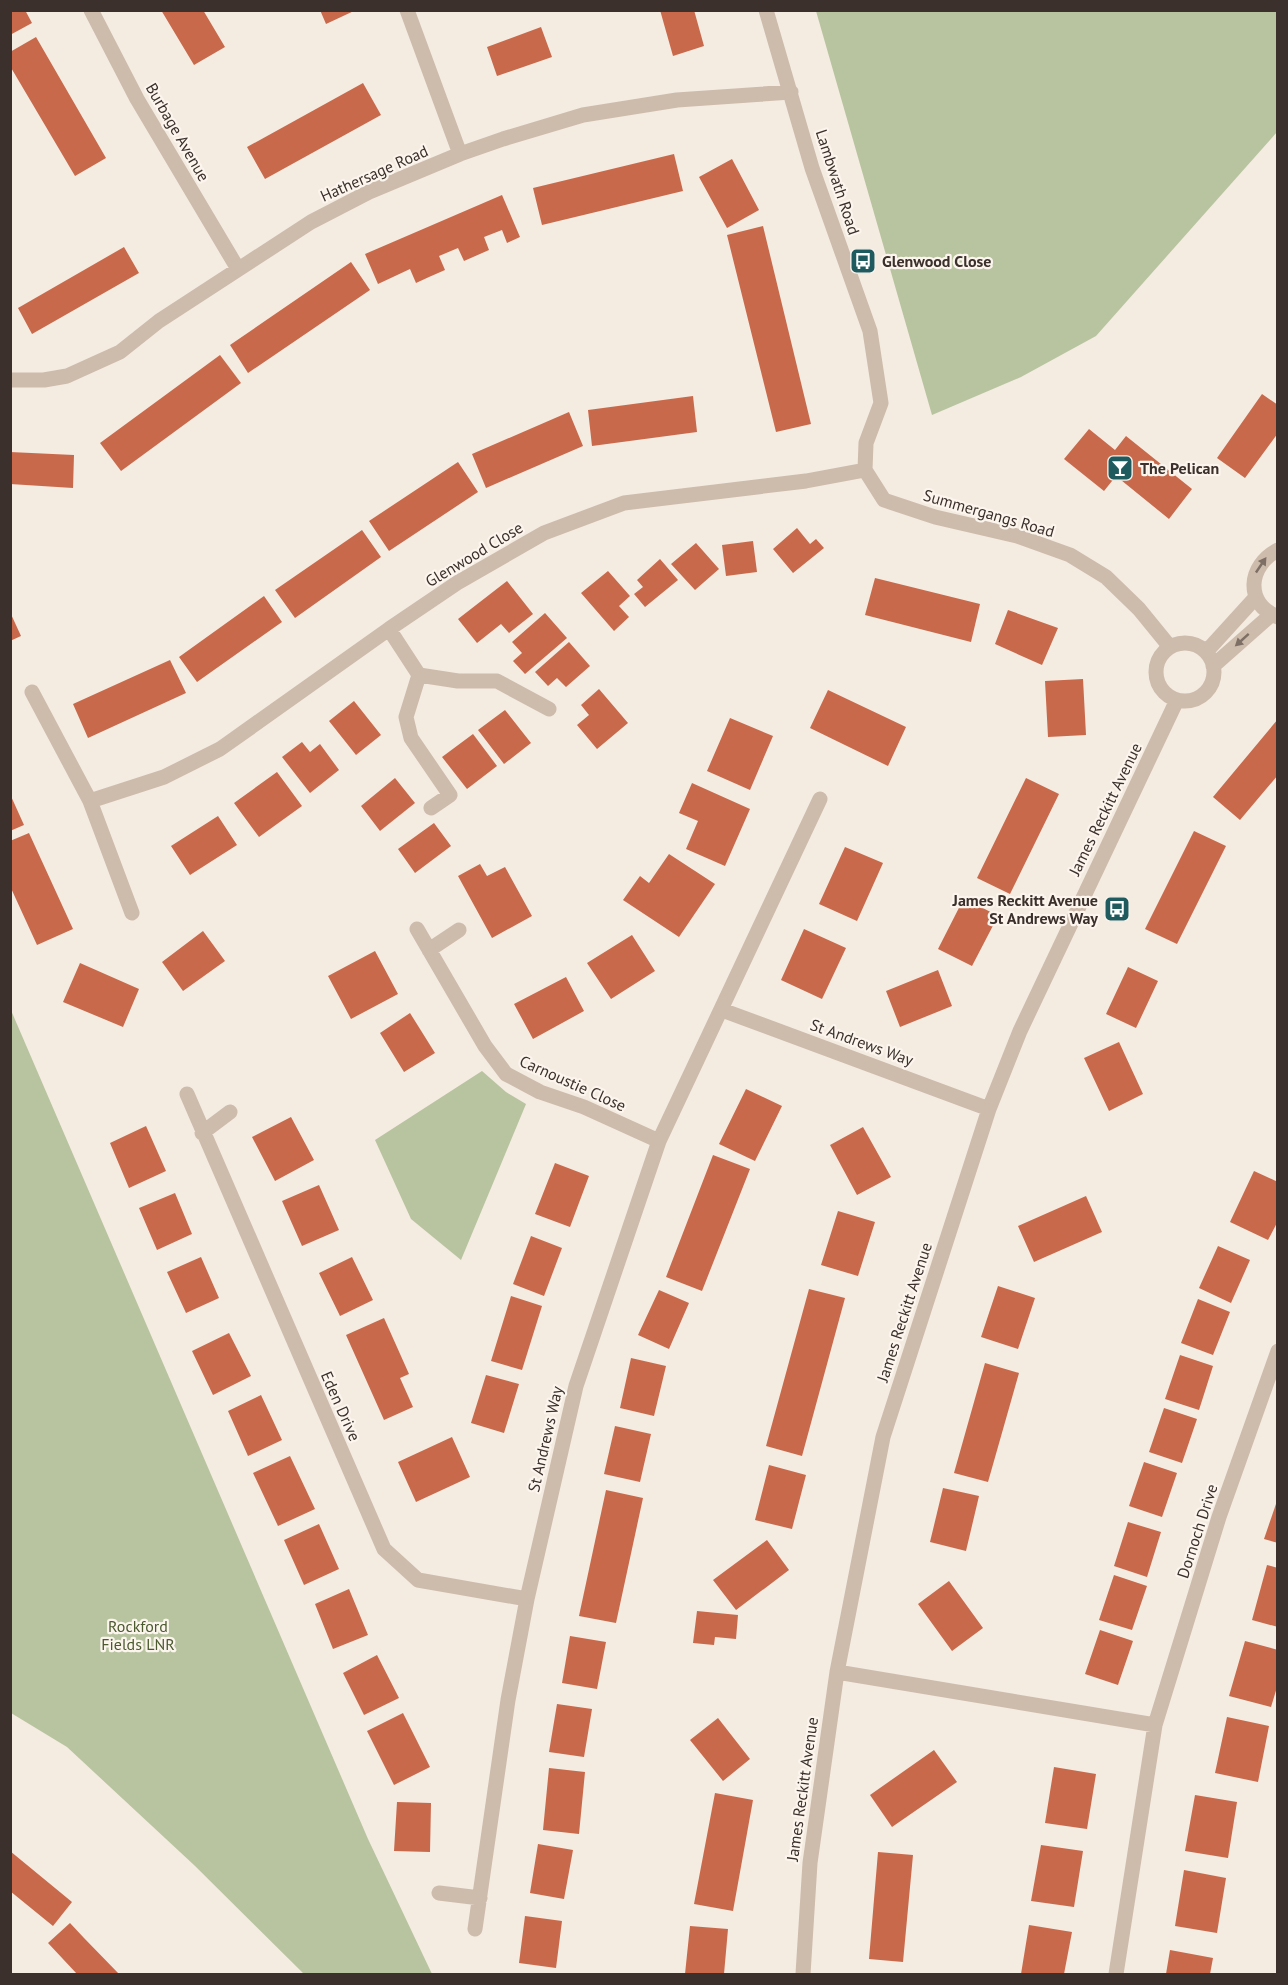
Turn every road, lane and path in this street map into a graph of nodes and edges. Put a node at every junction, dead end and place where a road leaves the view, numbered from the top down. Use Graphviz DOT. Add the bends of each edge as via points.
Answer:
graph roads {
  1 [pos="91,10"];
  2 [pos="407,10"];
  3 [pos="766,10"];
  4 [pos="790,92"];
  5 [pos="460,154"];
  6 [pos="238,269"];
  7 [pos="10,380"];
  8 [pos="865,470"];
  9 [pos="1278,550"];
  10 [pos="1256,597"];
  11 [pos="1274,616"];
  12 [pos="389,629"];
  13 [pos="1170,647"];
  14 [pos="1206,652"];
  15 [pos="1214,666"];
  16 [pos="419,675"];
  17 [pos="32,692"];
  18 [pos="1177,700"];
  19 [pos="549,709"];
  20 [pos="820,799"];
  21 [pos="90,801"];
  22 [pos="431,808"];
  23 [pos="132,913"];
  24 [pos="417,929"];
  25 [pos="459,930"];
  26 [pos="429,950"];
  27 [pos="722,1010"];
  28 [pos="187,1094"];
  29 [pos="989,1109"];
  30 [pos="230,1112"];
  31 [pos="202,1133"];
  32 [pos="659,1141"];
  33 [pos="1278,1351"];
  34 [pos="527,1599"];
  35 [pos="837,1672"];
  36 [pos="1155,1725"];
  37 [pos="439,1893"];
  38 [pos="480,1898"];
  39 [pos="476,1929"];
  40 [pos="803,1974"];
  41 [pos="1116,1974"];
  1 -- 6 [label="street, Burbage Avenue" via="137,99"];
  2 -- 5 [label="street"];
  3 -- 4 [label="street, Lambwath Road"];
  4 -- 5 [label="street, Hathersage Road" via="677,100 583,115"];
  4 -- 8 [label="street, Lambwath Road" via="812,168 870,331 881,403 866,443"];
  5 -- 6 [label="street, Hathersage Road" via="369,192 311,222"];
  6 -- 7 [label="street, Hathersage Road" via="120,352 67,376"];
  8 -- 12 [label="street, Glenwood Close" via="624,503 544,533 457,583"];
  8 -- 13 [label="street, Summergangs Road" via="884,500 935,517 1017,536 1070,555 1106,576"];
  10 -- 9 [label="street, one-way" via="1255,574 1268,555"];
  10 -- 11 [label="street"];
  10 -- 14 [label="street"];
  11 -- 15 [label="street, one-way"];
  12 -- 16 [label="street"];
  12 -- 21 [label="street, Glenwood Close" via="220,749 164,777"];
  13 -- 14 [label="street" via="1190,643"];
  13 -- 18 [label="street" via="1158,661 1157,680 1168,696"];
  14 -- 15 [label="street"];
  15 -- 18 [label="street" via="1214,678 1204,694 1187,701"];
  16 -- 19 [label="street" via="497,681"];
  16 -- 22 [label="street" via="406,717 411,738 450,795"];
  17 -- 21 [label="street"];
  18 -- 29 [label="street, James Reckitt Avenue" via="1020,1031"];
  20 -- 27 [label="street, St Andrews Way"];
  21 -- 23 [label="street"];
  24 -- 26 [label="street, Carnoustie Close"];
  25 -- 26 [label="street"];
  26 -- 32 [label="street, Carnoustie Close" via="485,1046 507,1074 540,1092"];
  27 -- 29 [label="street, St Andrews Way"];
  27 -- 32 [label="street, St Andrews Way"];
  28 -- 31 [label="street, Eden Drive"];
  29 -- 35 [label="street, James Reckitt Avenue" via="883,1437"];
  30 -- 31 [label="street"];
  31 -- 34 [label="street, Eden Drive" via="384,1549 418,1580"];
  32 -- 34 [label="street, St Andrews Way" via="576,1386"];
  33 -- 36 [label="street, Dornoch Drive" via="1219,1517"];
  34 -- 38 [label="street, St Andrews Way" via="508,1700"];
  35 -- 36 [label="street"];
  35 -- 40 [label="street, James Reckitt Avenue" via="810,1863"];
  36 -- 41 [label="street, Dornoch Drive"];
  37 -- 38 [label="street"];
  38 -- 39 [label="street, St Andrews Way"];
}
